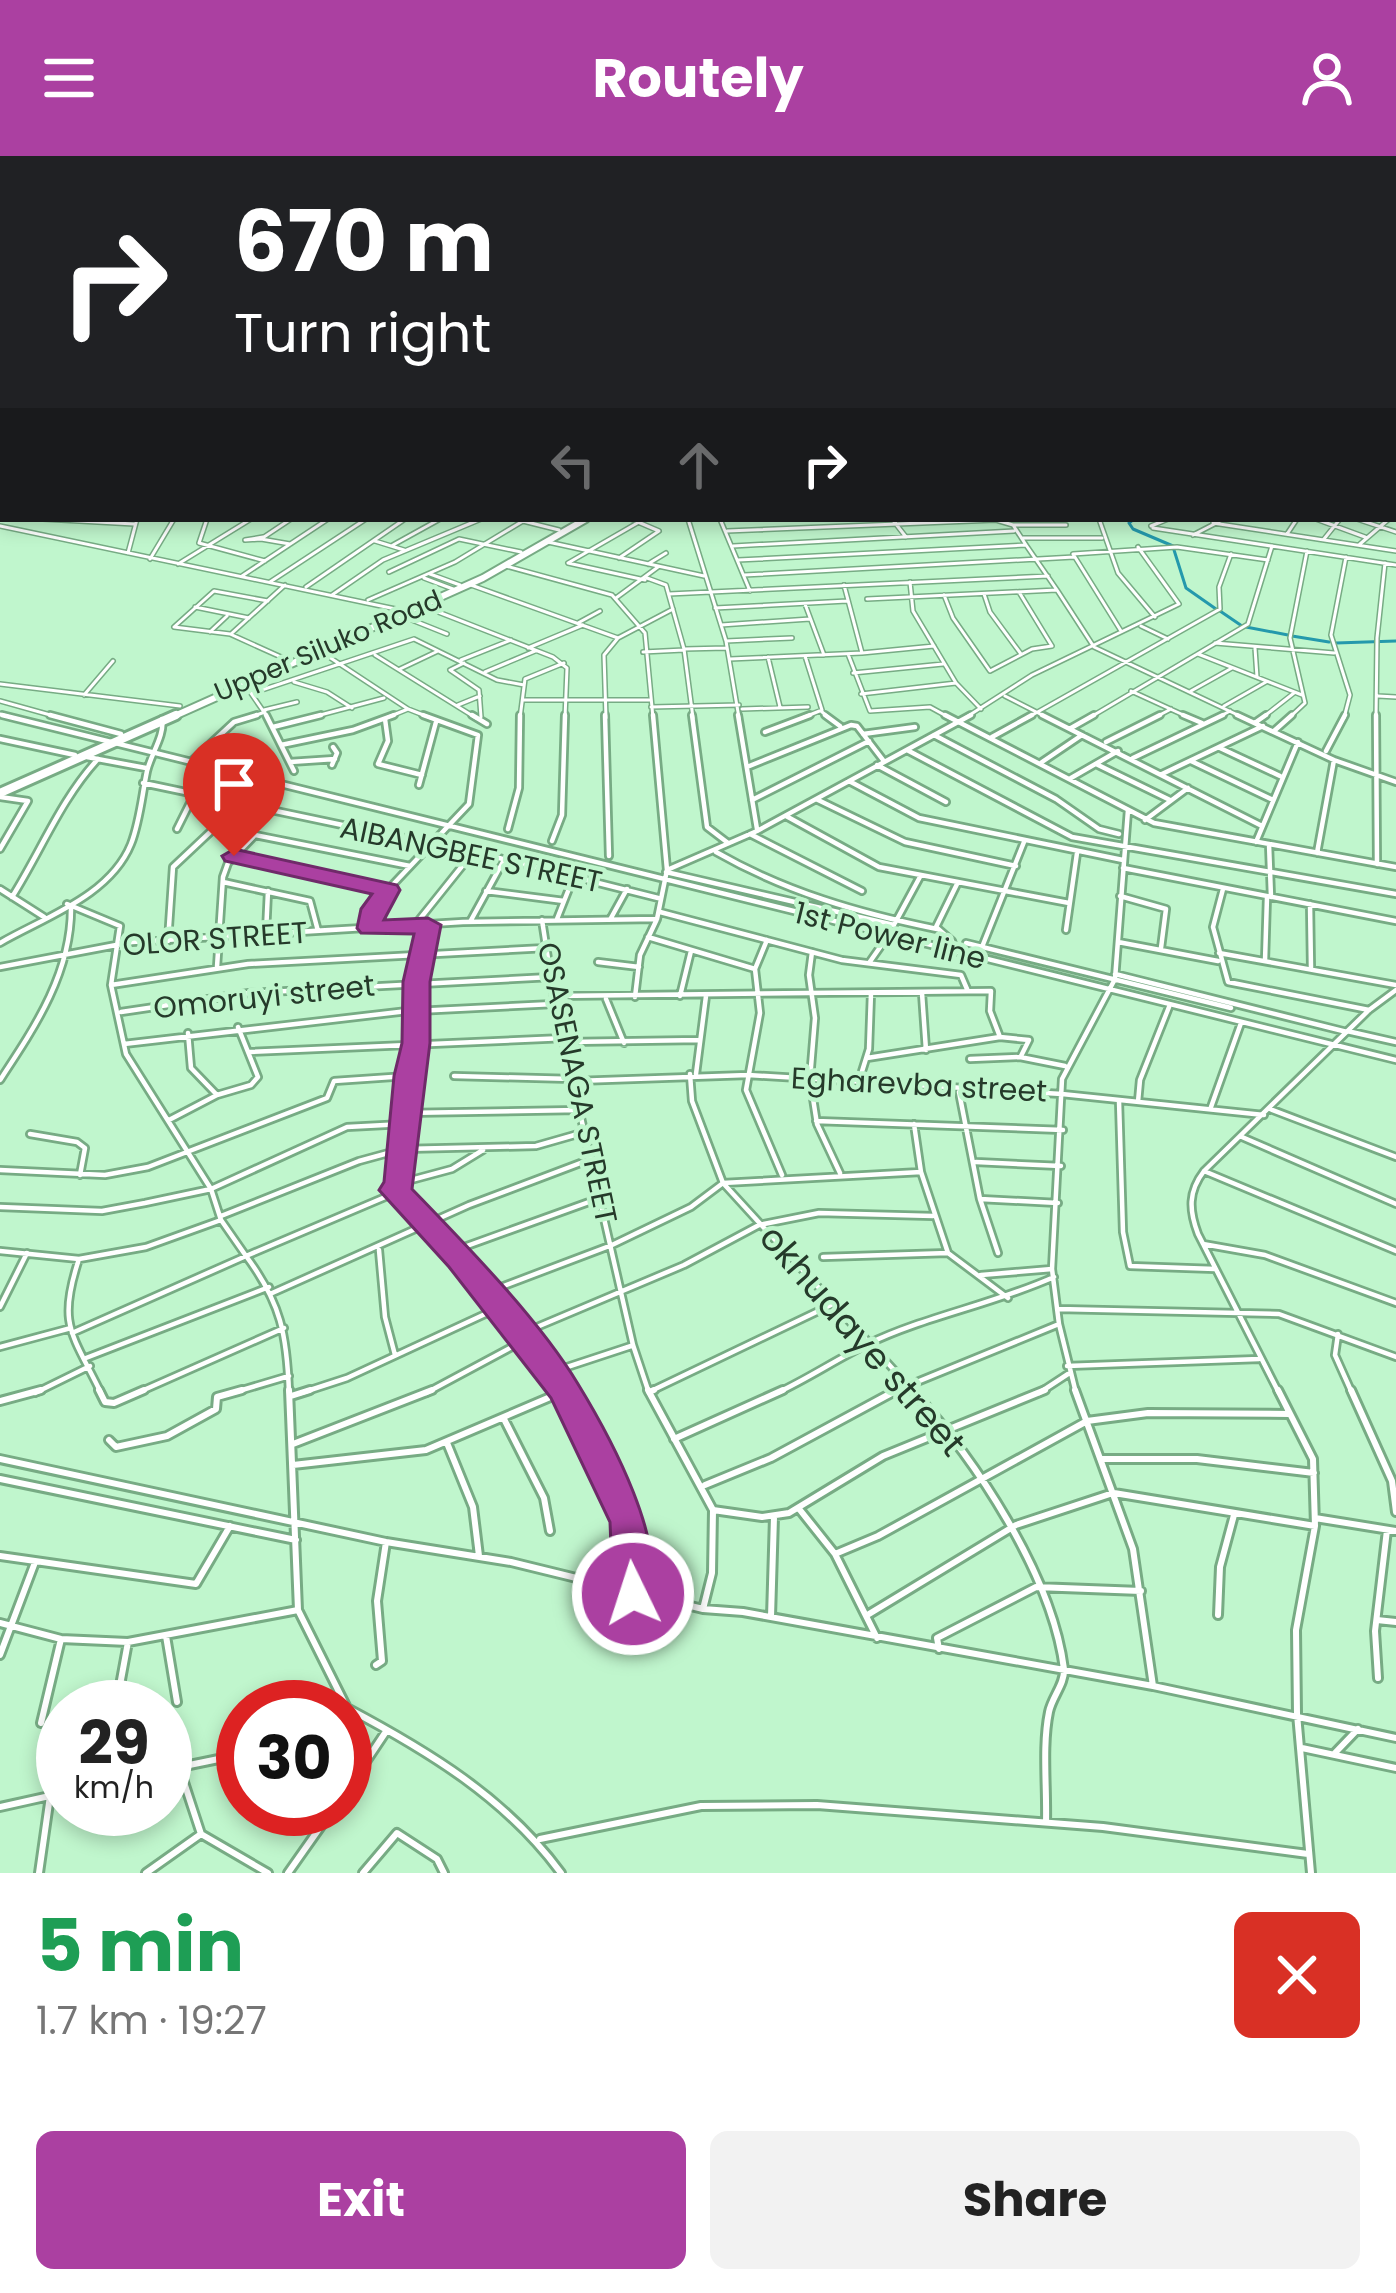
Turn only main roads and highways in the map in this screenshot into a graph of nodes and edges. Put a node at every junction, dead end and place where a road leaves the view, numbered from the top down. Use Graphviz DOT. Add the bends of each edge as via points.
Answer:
graph roads {
  1 [pos="576,522"];
  2 [pos="578,522"];
  3 [pos="481,577"];
  4 [pos="461,586"];
  5 [pos="403,614"];
  6 [pos="290,661"];
  7 [pos="115,738"];
  8 [pos="0,792"];
  1 -- 3 [label="main road, Upper Siluko Road"];
  2 -- 3 [label="main road, Upper Siluko Road"];
  3 -- 4 [label="main road, Upper Siluko Road"];
  4 -- 5 [label="main road, Upper Siluko Road"];
  4 -- 5 [label="main road, Upper Siluko Road"];
  5 -- 6 [label="main road, Upper Siluko Road"];
  5 -- 6 [label="main road, Upper Siluko Road"];
  6 -- 7 [label="main road, Upper Siluko Road"];
  6 -- 7 [label="main road, Upper Siluko Road"];
  7 -- 8 [label="main road, Upper Siluko Road"];
}
